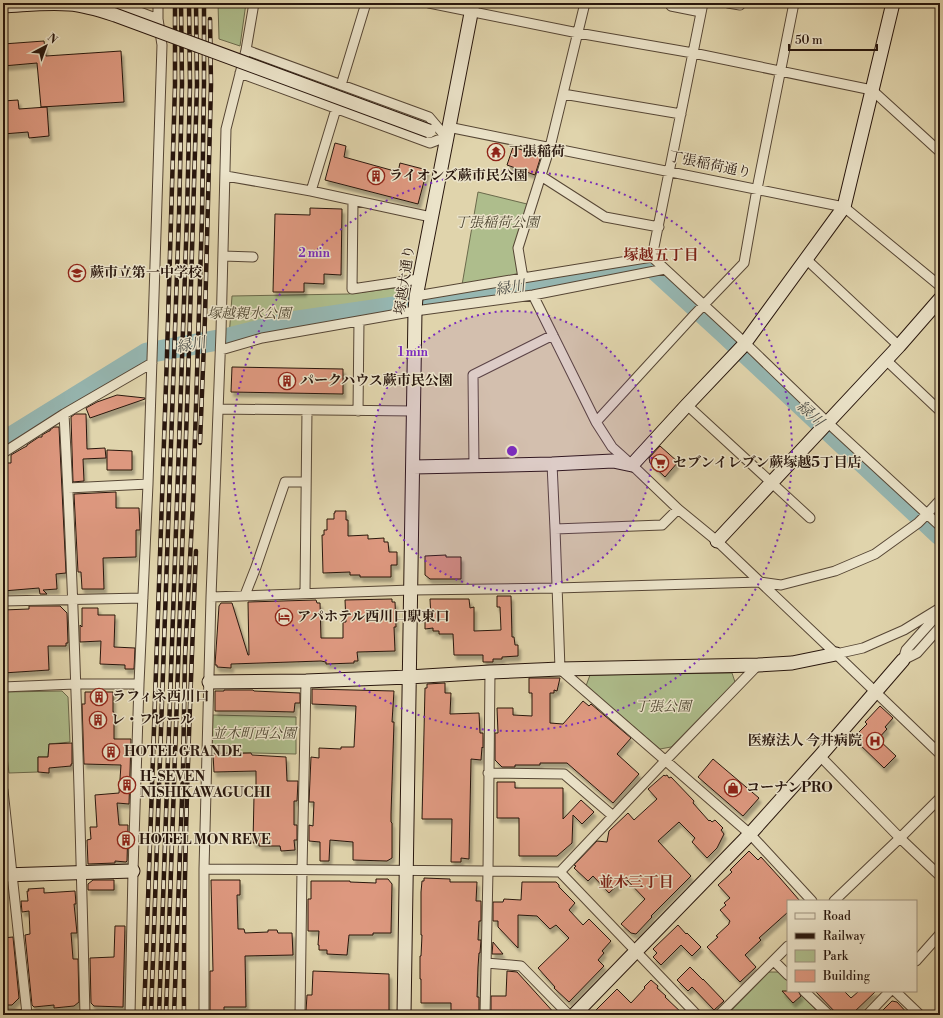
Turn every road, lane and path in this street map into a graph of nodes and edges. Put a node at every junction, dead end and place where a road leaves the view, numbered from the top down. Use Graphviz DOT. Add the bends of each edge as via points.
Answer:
graph roads {
  1 [pos="116,3"];
  2 [pos="158,3"];
  3 [pos="254,3"];
  4 [pos="366,3"];
  5 [pos="429,3"];
  6 [pos="585,3"];
  7 [pos="728,3"];
  8 [pos="794,3"];
  9 [pos="893,3"];
  10 [pos="740,5"];
  11 [pos="3,6"];
  12 [pos="671,6"];
  13 [pos="472,7"];
  14 [pos="702,8"];
  15 [pos="158,19"];
  16 [pos="578,33"];
  17 [pos="246,50"];
  18 [pos="693,53"];
  19 [pos="781,71"];
  20 [pos="240,73"];
  21 [pos="341,85"];
  22 [pos="872,90"];
  23 [pos="563,94"];
  24 [pos="336,109"];
  25 [pos="681,114"];
  26 [pos="447,132"];
  27 [pos="550,147"];
  28 [pos="940,152"];
  29 [pos="670,171"];
  30 [pos="226,176"];
  31 [pos="541,176"];
  32 [pos="757,189"];
  33 [pos="311,191"];
  34 [pos="353,201"];
  35 [pos="844,207"];
  36 [pos="431,218"];
  37 [pos="659,227"];
  38 [pos="223,256"];
  39 [pos="253,257"];
  40 [pos="652,258"];
  41 [pos="806,259"];
  42 [pos="664,269"];
  43 [pos="419,278"];
  44 [pos="523,278"];
  45 [pos="940,286"];
  46 [pos="533,295"];
  47 [pos="940,299"];
  48 [pos="415,303"];
  49 [pos="704,305"];
  50 [pos="359,321"];
  51 [pos="553,335"];
  52 [pos="899,346"];
  53 [pos="741,348"];
  54 [pos="221,349"];
  55 [pos="886,360"];
  56 [pos="152,363"];
  57 [pos="687,405"];
  58 [pos="219,409"];
  59 [pos="307,410"];
  60 [pos="358,411"];
  61 [pos="414,411"];
  62 [pos="940,411"];
  63 [pos="64,414"];
  64 [pos="596,422"];
  65 [pos="824,426"];
  66 [pos="3,453"];
  67 [pos="552,464"];
  68 [pos="632,464"];
  69 [pos="474,466"];
  70 [pos="413,467"];
  71 [pos="306,482"];
  72 [pos="772,482"];
  73 [pos="148,484"];
  74 [pos="68,488"];
  75 [pos="940,500"];
  76 [pos="678,509"];
  77 [pos="927,515"];
  78 [pos="810,518"];
  79 [pos="940,526"];
  80 [pos="555,529"];
  81 [pos="717,541"];
  82 [pos="760,582"];
  83 [pos="557,588"];
  84 [pos="411,590"];
  85 [pos="305,593"];
  86 [pos="246,595"];
  87 [pos="211,597"];
  88 [pos="143,598"];
  89 [pos="72,599"];
  90 [pos="3,601"];
  91 [pos="940,608"];
  92 [pos="940,612"];
  93 [pos="939,631"];
  94 [pos="836,654"];
  95 [pos="903,660"];
  96 [pos="758,665"];
  97 [pos="560,669"];
  98 [pos="490,672"];
  99 [pos="409,677"];
  100 [pos="306,681"];
  101 [pos="209,682"];
  102 [pos="75,684"];
  103 [pos="139,684"];
  104 [pos="3,686"];
  105 [pos="875,692"];
  106 [pos="940,754"];
  107 [pos="820,756"];
  108 [pos="666,760"];
  109 [pos="488,772"];
  110 [pos="3,790"];
  111 [pos="940,798"];
  112 [pos="613,816"];
  113 [pos="750,834"];
  114 [pos="900,838"];
  115 [pos="204,869"];
  116 [pos="302,870"];
  117 [pos="406,870"];
  118 [pos="133,871"];
  119 [pos="488,871"];
  120 [pos="81,872"];
  121 [pos="560,872"];
  122 [pos="7,875"];
  123 [pos="940,876"];
  124 [pos="811,900"];
  125 [pos="835,900"];
  126 [pos="940,934"];
  127 [pos="787,947"];
  128 [pos="636,952"];
  129 [pos="774,960"];
  130 [pos="917,960"];
  131 [pos="486,963"];
  132 [pos="787,974"];
  133 [pos="805,992"];
  134 [pos="889,992"];
  135 [pos="896,992"];
  136 [pos="3,1014"];
  137 [pos="26,1014"];
  138 [pos="40,1015"];
  139 [pos="85,1015"];
  140 [pos="130,1015"];
  141 [pos="204,1015"];
  142 [pos="300,1015"];
  143 [pos="404,1015"];
  144 [pos="485,1015"];
  145 [pos="569,1015"];
  146 [pos="574,1015"];
  147 [pos="697,1015"];
  148 [pos="719,1015"];
  149 [pos="828,1015"];
  150 [pos="867,1015"];
  151 [pos="920,1015"];
  1 -- 15 [label="street"];
  2 -- 15 [label="street"];
  3 -- 17 [label="street"];
  4 -- 21 [label="street"];
  5 -- 13 [label="street"];
  6 -- 16 [label="street"];
  7 -- 10 [label="street"];
  8 -- 19 [label="street"];
  9 -- 22 [label="street"];
  11 -- 26 [label="street, bridge" via="70,4 90,7 429,131"];
  12 -- 14 [label="street"];
  13 -- 16 [label="street"];
  13 -- 26 [label="street, 塚越大通り"];
  14 -- 18 [label="street"];
  15 -- 56 [label="street" via="162,44"];
  16 -- 18 [label="street"];
  16 -- 23 [label="street"];
  17 -- 20 [label="street"];
  17 -- 21 [label="street"];
  18 -- 19 [label="street"];
  18 -- 25 [label="street"];
  19 -- 22 [label="street"];
  19 -- 32 [label="street"];
  20 -- 24 [label="street"];
  20 -- 30 [label="street" via="226,129"];
  21 -- 26 [label="street" via="429,117"];
  22 -- 28 [label="street"];
  22 -- 35 [label="street"];
  23 -- 25 [label="street"];
  23 -- 27 [label="street"];
  24 -- 26 [label="street" via="430,143"];
  24 -- 33 [label="street"];
  25 -- 29 [label="street"];
  26 -- 27 [label="street, 丁張稲荷通り"];
  26 -- 36 [label="street, 塚越大通り"];
  27 -- 29 [label="street, 丁張稲荷通り"];
  27 -- 31 [label="street"];
  29 -- 32 [label="street, 丁張稲荷通り"];
  29 -- 37 [label="street"];
  30 -- 33 [label="street"];
  30 -- 38 [label="street"];
  31 -- 37 [label="street" via="606,217"];
  31 -- 44 [label="street" via="518,248"];
  32 -- 35 [label="street, 丁張稲荷通り"];
  32 -- 49 [label="street" via="744,262"];
  33 -- 34 [label="street"];
  34 -- 36 [label="street"];
  34 -- 43 [label="street" via="352,289"];
  35 -- 41 [label="street"];
  35 -- 45 [label="street, 丁張稲荷通り"];
  36 -- 43 [label="street, 塚越大通り"];
  37 -- 40 [label="street"];
  38 -- 39 [label="street"];
  38 -- 54 [label="street"];
  40 -- 42 [label="street"];
  40 -- 44 [label="street"];
  41 -- 52 [label="street"];
  41 -- 53 [label="street"];
  42 -- 46 [label="street"];
  42 -- 49 [label="street"];
  43 -- 48 [label="street, 塚越大通り"];
  44 -- 48 [label="street"];
  46 -- 48 [label="street"];
  46 -- 51 [label="street"];
  47 -- 52 [label="street"];
  48 -- 50 [label="street"];
  48 -- 61 [label="street, 塚越大通り"];
  49 -- 53 [label="street"];
  49 -- 64 [label="street"];
  50 -- 54 [label="street" via="262,338"];
  50 -- 60 [label="street"];
  51 -- 64 [label="street"];
  51 -- 69 [label="street" via="472,375"];
  52 -- 55 [label="street"];
  53 -- 57 [label="street"];
  53 -- 65 [label="street"];
  54 -- 58 [label="street"];
  55 -- 62 [label="street"];
  55 -- 65 [label="street"];
  56 -- 63 [label="street"];
  56 -- 73 [label="street"];
  57 -- 68 [label="street"];
  57 -- 72 [label="street"];
  58 -- 59 [label="street"];
  58 -- 87 [label="street"];
  59 -- 60 [label="street"];
  59 -- 71 [label="street"];
  60 -- 61 [label="street"];
  61 -- 70 [label="street, 塚越大通り"];
  63 -- 66 [label="street"];
  63 -- 74 [label="street"];
  64 -- 68 [label="street" via="612,447"];
  65 -- 72 [label="street"];
  65 -- 77 [label="street"];
  67 -- 68 [label="street" via="613,461"];
  67 -- 69 [label="street"];
  67 -- 80 [label="street"];
  68 -- 76 [label="street"];
  69 -- 70 [label="street"];
  70 -- 84 [label="street, 塚越大通り"];
  71 -- 85 [label="street"];
  71 -- 86 [label="street" via="285,482"];
  72 -- 78 [label="street"];
  72 -- 81 [label="street"];
  73 -- 74 [label="street"];
  73 -- 88 [label="street"];
  74 -- 89 [label="street"];
  75 -- 77 [label="street"];
  76 -- 80 [label="street" via="662,525"];
  76 -- 81 [label="street"];
  77 -- 79 [label="street"];
  77 -- 82 [label="street" via="875,554 835,571 780,585"];
  80 -- 83 [label="street"];
  81 -- 82 [label="street"];
  82 -- 83 [label="street"];
  82 -- 94 [label="street"];
  83 -- 84 [label="street"];
  83 -- 97 [label="street"];
  84 -- 85 [label="street"];
  84 -- 99 [label="street, 塚越大通り"];
  85 -- 86 [label="street"];
  86 -- 87 [label="street"];
  87 -- 101 [label="street"];
  88 -- 89 [label="street"];
  88 -- 103 [label="street"];
  89 -- 90 [label="street"];
  89 -- 102 [label="street"];
  91 -- 94 [label="street" via="904,630 863,648"];
  92 -- 95 [label="street" via="906,650"];
  93 -- 95 [label="street" via="917,653"];
  94 -- 96 [label="street" via="792,663"];
  94 -- 105 [label="street"];
  95 -- 105 [label="street"];
  96 -- 97 [label="street"];
  96 -- 108 [label="street"];
  97 -- 98 [label="street"];
  97 -- 108 [label="street"];
  98 -- 99 [label="street"];
  98 -- 109 [label="street"];
  99 -- 100 [label="street"];
  99 -- 117 [label="street, 塚越大通り"];
  100 -- 101 [label="street"];
  100 -- 116 [label="street"];
  101 -- 115 [label="street"];
  102 -- 103 [label="street"];
  102 -- 104 [label="street"];
  102 -- 120 [label="street"];
  103 -- 118 [label="street"];
  105 -- 106 [label="street"];
  105 -- 107 [label="street"];
  107 -- 113 [label="street"];
  107 -- 114 [label="street"];
  108 -- 112 [label="street"];
  108 -- 113 [label="street"];
  109 -- 112 [label="street" via="564,774"];
  109 -- 119 [label="street"];
  110 -- 122 [label="street"];
  111 -- 114 [label="street"];
  112 -- 121 [label="street"];
  113 -- 124 [label="street"];
  113 -- 128 [label="street"];
  114 -- 123 [label="street"];
  114 -- 125 [label="street"];
  115 -- 116 [label="street"];
  115 -- 141 [label="street"];
  116 -- 117 [label="street"];
  116 -- 142 [label="street"];
  117 -- 119 [label="street"];
  117 -- 143 [label="street, 塚越大通り"];
  118 -- 120 [label="street"];
  118 -- 140 [label="street"];
  119 -- 121 [label="street"];
  119 -- 131 [label="street"];
  120 -- 122 [label="street"];
  120 -- 139 [label="street"];
  121 -- 128 [label="street"];
  122 -- 137 [label="street"];
  126 -- 130 [label="street"];
  127 -- 129 [label="street"];
  128 -- 146 [label="street"];
  128 -- 147 [label="street"];
  129 -- 132 [label="street"];
  129 -- 148 [label="street"];
  131 -- 144 [label="street"];
  131 -- 145 [label="street" via="521,966"];
  133 -- 149 [label="street"];
  134 -- 150 [label="street"];
  135 -- 151 [label="street"];
  136 -- 137 [label="street"];
  137 -- 138 [label="street"];
}
